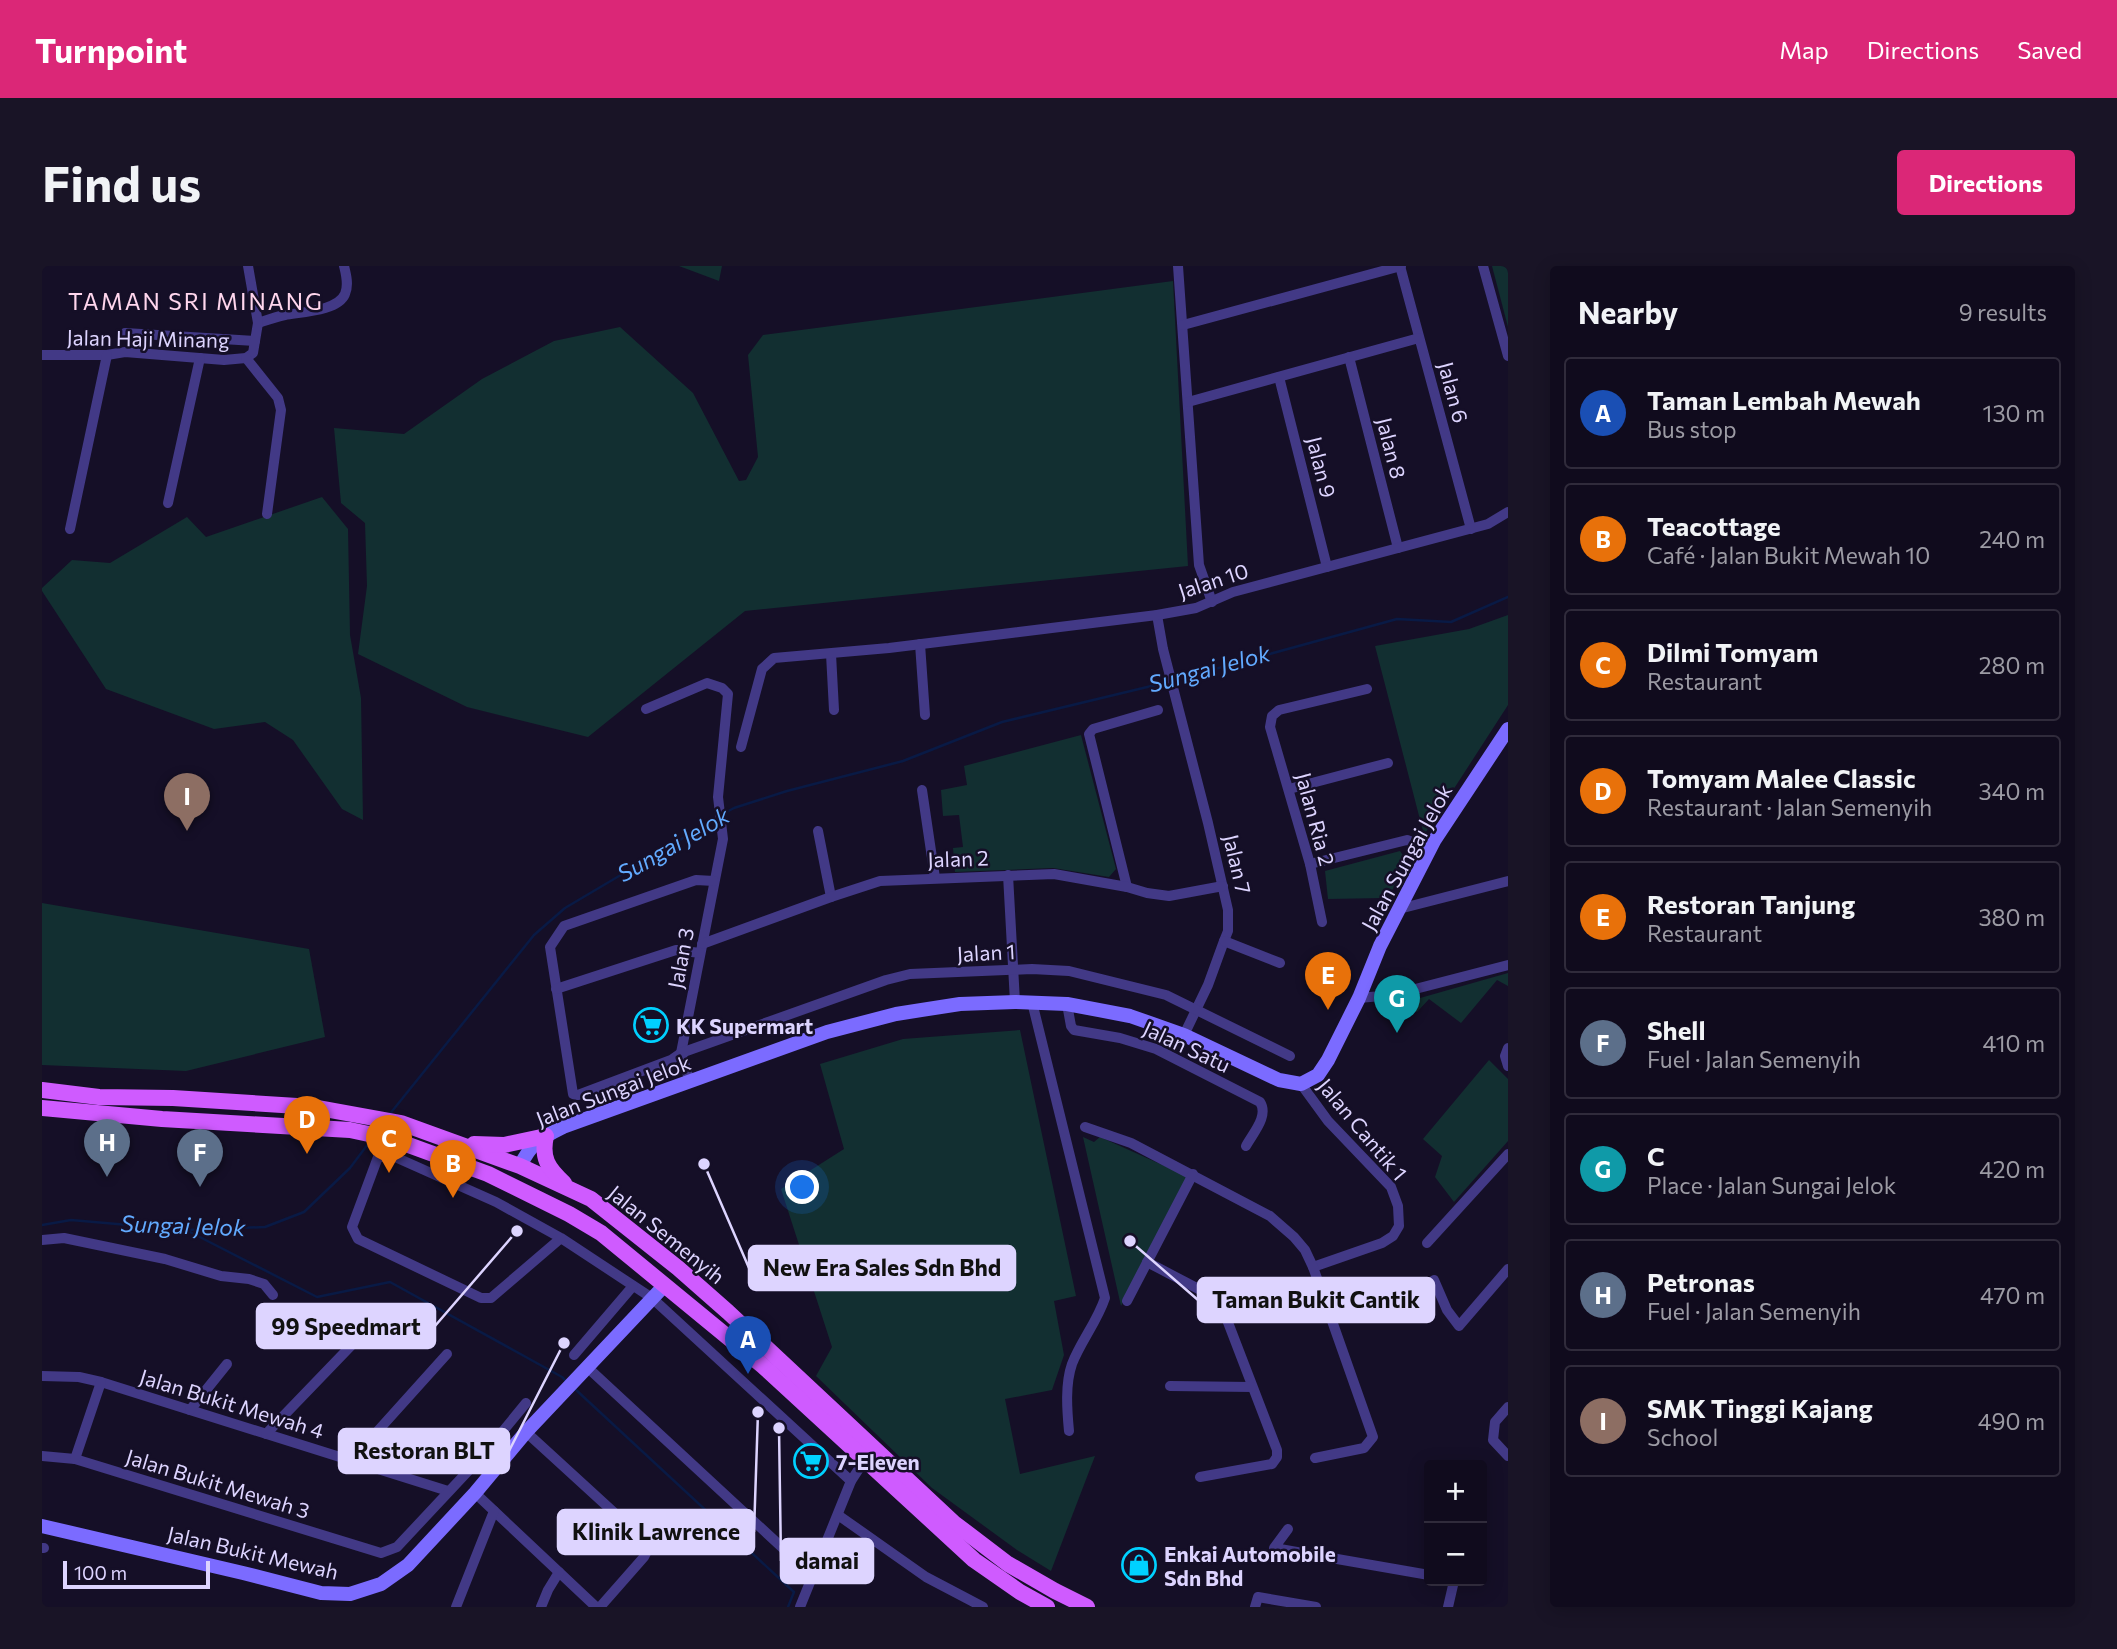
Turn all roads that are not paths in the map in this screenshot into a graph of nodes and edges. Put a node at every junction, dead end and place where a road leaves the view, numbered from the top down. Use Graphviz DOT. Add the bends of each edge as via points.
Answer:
graph roads {
  1 [pos="248,266"];
  2 [pos="344,266"];
  3 [pos="1178,266"];
  4 [pos="1400,266"];
  5 [pos="1483,266"];
  6 [pos="258,323"];
  7 [pos="1183,325"];
  8 [pos="125,333"];
  9 [pos="1419,338"];
  10 [pos="255,341"];
  11 [pos="42,355"];
  12 [pos="107,355"];
  13 [pos="249,356"];
  14 [pos="1508,356"];
  15 [pos="200,358"];
  16 [pos="1349,358"];
  17 [pos="1279,377"];
  18 [pos="1188,402"];
  19 [pos="168,503"];
  20 [pos="1508,512"];
  21 [pos="267,514"];
  22 [pos="70,529"];
  23 [pos="1471,529"];
  24 [pos="1398,548"];
  25 [pos="1327,567"];
  26 [pos="1212,602"];
  27 [pos="1157,615"];
  28 [pos="920,644"];
  29 [pos="831,654"];
  30 [pos="1367,689"];
  31 [pos="646,709"];
  32 [pos="834,710"];
  33 [pos="1158,710"];
  34 [pos="925,715"];
  35 [pos="1508,729"];
  36 [pos="741,747"];
  37 [pos="1388,763"];
  38 [pos="1289,789"];
  39 [pos="922,790"];
  40 [pos="818,831"];
  41 [pos="1430,849"];
  42 [pos="1310,864"];
  43 [pos="1008,875"];
  44 [pos="935,878"];
  45 [pos="714,881"];
  46 [pos="1508,881"];
  47 [pos="1223,886"];
  48 [pos="1127,887"];
  49 [pos="831,897"];
  50 [pos="1399,909"];
  51 [pos="1322,922"];
  52 [pos="1224,941"];
  53 [pos="701,949"];
  54 [pos="1280,963"];
  55 [pos="1508,965"];
  56 [pos="1013,970"];
  57 [pos="556,989"];
  58 [pos="1359,998"];
  59 [pos="1015,1002"];
  60 [pos="1032,1002"];
  61 [pos="1067,1004"];
  62 [pos="1198,1010"];
  63 [pos="1184,1035"];
  64 [pos="1508,1048"];
  65 [pos="681,1053"];
  66 [pos="1290,1056"];
  67 [pos="1508,1066"];
  68 [pos="690,1082"];
  69 [pos="1301,1084"];
  70 [pos="42,1090"];
  71 [pos="269,1103"];
  72 [pos="42,1108"];
  73 [pos="162,1119"];
  74 [pos="350,1124"];
  75 [pos="1085,1127"];
  76 [pos="546,1136"];
  77 [pos="458,1143"];
  78 [pos="1246,1146"];
  79 [pos="417,1147"];
  80 [pos="1508,1154"];
  81 [pos="520,1166"];
  82 [pos="1193,1174"];
  83 [pos="571,1190"];
  84 [pos="569,1214"];
  85 [pos="561,1238"];
  86 [pos="42,1240"];
  87 [pos="1427,1243"];
  88 [pos="652,1248"];
  89 [pos="1147,1262"];
  90 [pos="1313,1266"];
  91 [pos="1508,1269"];
  92 [pos="1434,1280"];
  93 [pos="633,1286"];
  94 [pos="664,1286"];
  95 [pos="273,1295"];
  96 [pos="652,1298"];
  97 [pos="1126,1301"];
  98 [pos="728,1312"];
  99 [pos="370,1326"];
  100 [pos="447,1354"];
  101 [pos="574,1355"];
  102 [pos="227,1364"];
  103 [pos="583,1372"];
  104 [pos="42,1376"];
  105 [pos="101,1382"];
  106 [pos="1170,1386"];
  107 [pos="1252,1387"];
  108 [pos="526,1402"];
  109 [pos="1508,1407"];
  110 [pos="190,1410"];
  111 [pos="1069,1431"];
  112 [pos="526,1432"];
  113 [pos="266,1434"];
  114 [pos="485,1453"];
  115 [pos="42,1456"];
  116 [pos="1508,1456"];
  117 [pos="1315,1458"];
  118 [pos="75,1459"];
  119 [pos="864,1461"];
  120 [pos="356,1462"];
  121 [pos="498,1464"];
  122 [pos="1200,1477"];
  123 [pos="851,1481"];
  124 [pos="448,1491"];
  125 [pos="475,1493"];
  126 [pos="495,1511"];
  127 [pos="838,1515"];
  128 [pos="42,1526"];
  129 [pos="1288,1529"];
  130 [pos="559,1572"];
  131 [pos="1424,1574"];
  132 [pos="813,1576"];
  133 [pos="1453,1586"];
  134 [pos="456,1607"];
  135 [pos="541,1607"];
  136 [pos="598,1607"];
  137 [pos="800,1607"];
  138 [pos="983,1607"];
  139 [pos="1047,1607"];
  140 [pos="1087,1607"];
  141 [pos="1255,1607"];
  142 [pos="1316,1607"];
  143 [pos="1448,1607"];
  1 -- 6 [label="street"];
  2 -- 6 [label="street" via="346,293 340,302"];
  3 -- 7 [label="street"];
  4 -- 7 [label="street"];
  4 -- 9 [label="street, Jalan 6"];
  5 -- 14 [label="street"];
  6 -- 10 [label="street"];
  7 -- 18 [label="street"];
  8 -- 10 [label="street"];
  9 -- 16 [label="street"];
  9 -- 23 [label="street, Jalan 6"];
  10 -- 13 [label="street"];
  11 -- 12 [label="street, Jalan Haji Minang"];
  12 -- 15 [label="street, Jalan Haji Minang" via="125,352"];
  12 -- 22 [label="street"];
  13 -- 15 [label="street, Jalan Haji Minang"];
  13 -- 21 [label="street" via="278,398 281,410"];
  15 -- 19 [label="street"];
  16 -- 17 [label="street"];
  16 -- 24 [label="street, Jalan 8"];
  17 -- 18 [label="street"];
  17 -- 25 [label="street, Jalan 9"];
  18 -- 26 [label="street" via="1199,565"];
  20 -- 23 [label="street, Jalan 10"];
  23 -- 24 [label="street, Jalan 10"];
  24 -- 25 [label="street, Jalan 10"];
  25 -- 26 [label="street, Jalan 10"];
  26 -- 27 [label="street, Jalan 10"];
  27 -- 28 [label="street, Jalan 10"];
  27 -- 47 [label="street, Jalan 7"];
  28 -- 29 [label="street, Jalan 10"];
  28 -- 34 [label="street"];
  29 -- 32 [label="street"];
  29 -- 36 [label="street, Jalan 10" via="774,658 762,669"];
  30 -- 38 [label="street, Jalan Ria 2" via="1279,710 1272,716 1270,727"];
  31 -- 45 [label="street, Jalan 3" via="707,683 728,694 719,797 723,839"];
  33 -- 48 [label="street" via="1089,734"];
  35 -- 41 [label="street, Jalan Sungai Jelok"];
  37 -- 38 [label="street"];
  38 -- 42 [label="street, Jalan Ria 2"];
  39 -- 44 [label="street"];
  40 -- 49 [label="street"];
  41 -- 42 [label="street" via="1407,840"];
  41 -- 50 [label="street, Jalan Sungai Jelok"];
  42 -- 51 [label="street, Jalan Ria 2"];
  43 -- 44 [label="street, Jalan 2"];
  43 -- 48 [label="street, Jalan 2" via="1054,874"];
  43 -- 56 [label="street"];
  44 -- 49 [label="street, Jalan 2" via="880,881"];
  45 -- 53 [label="street, Jalan 3"];
  45 -- 57 [label="street" via="696,880 564,926 550,947"];
  46 -- 50 [label="street"];
  47 -- 48 [label="street, Jalan 2" via="1169,896"];
  47 -- 52 [label="street, Jalan 7" via="1228,910"];
  49 -- 53 [label="street, Jalan 2"];
  50 -- 58 [label="street, Jalan Sungai Jelok"];
  52 -- 54 [label="street"];
  52 -- 62 [label="street, Jalan 7"];
  53 -- 57 [label="street, Jalan 2" via="676,950"];
  53 -- 65 [label="street, Jalan 3"];
  55 -- 58 [label="street" via="1392,995"];
  56 -- 59 [label="street"];
  56 -- 62 [label="street, Jalan 1" via="1069,971 1166,995"];
  56 -- 65 [label="street, Jalan 1" via="910,974 886,980"];
  57 -- 65 [label="street, Jalan 1" via="573,1094"];
  58 -- 69 [label="street, Jalan Sungai Jelok" via="1328,1060 1318,1074"];
  59 -- 60 [label="street, Jalan Sungai Jelok"];
  59 -- 68 [label="street, Jalan Sungai Jelok" via="960,1004 896,1014 827,1032"];
  60 -- 61 [label="street, Jalan Sungai Jelok"];
  60 -- 111 [label="street" via="1105,1298 1072,1365"];
  61 -- 63 [label="street, Jalan Sungai Jelok" via="1130,1016"];
  61 -- 78 [label="street, Jalan Satu" via="1074,1030 1156,1049 1260,1102 1264,1114"];
  62 -- 63 [label="street, Jalan 7"];
  62 -- 66 [label="street, Jalan 1"];
  63 -- 69 [label="street, Jalan Sungai Jelok" via="1279,1080"];
  64 -- 67 [label="street" via="1504,1056"];
  65 -- 68 [label="street, Jalan 3"];
  68 -- 76 [label="street, Jalan Sungai Jelok"];
  69 -- 90 [label="street, Jalan Cantik 1" via="1328,1121 1391,1187 1398,1206 1399,1226 1393,1236"];
  70 -- 71 [label="main road, Jalan Semenyih" via="99,1097"];
  71 -- 73 [label="main road" via="264,1114 257,1116 187,1114"];
  71 -- 74 [label="main road, Jalan Semenyih" via="313,1107"];
  72 -- 73 [label="main road, Jalan Semenyih"];
  73 -- 74 [label="main road, Jalan Semenyih"];
  74 -- 77 [label="main road, Jalan Semenyih" via="401,1123"];
  74 -- 79 [label="main road, Jalan Semenyih"];
  75 -- 82 [label="street" via="1131,1143"];
  76 -- 77 [label="main road" via="504,1145"];
  76 -- 81 [label="street, Jalan Sungai Jelok" via="528,1149"];
  76 -- 83 [label="main road" via="545,1159 552,1173"];
  77 -- 81 [label="main road, Jalan Semenyih"];
  79 -- 81 [label="main road" via="434,1147 500,1169"];
  79 -- 84 [label="main road, Jalan Semenyih" via="488,1174"];
  80 -- 87 [label="street"];
  81 -- 83 [label="main road, Jalan Semenyih"];
  81 -- 84 [label="main road" via="521,1179 563,1203"];
  82 -- 89 [label="street"];
  82 -- 90 [label="street" via="1270,1216 1294,1237"];
  83 -- 88 [label="main road, Jalan Semenyih" via="598,1204"];
  84 -- 94 [label="main road, Jalan Semenyih" via="601,1233"];
  85 -- 85 [label="street" via="491,1298 481,1298 358,1239 352,1227 378,1157 396,1157 496,1202"];
  85 -- 93 [label="street"];
  86 -- 95 [label="street" via="64,1238 249,1279 264,1284"];
  88 -- 94 [label="main road" via="664,1270"];
  88 -- 98 [label="main road, Jalan Semenyih"];
  89 -- 97 [label="street"];
  89 -- 107 [label="street" via="1210,1295 1224,1312"];
  90 -- 117 [label="street" via="1373,1437 1364,1448"];
  91 -- 92 [label="street" via="1459,1326"];
  93 -- 96 [label="street"];
  93 -- 101 [label="street"];
  94 -- 96 [label="street, Jalan Bukit Mewah"];
  94 -- 98 [label="main road" via="681,1283"];
  94 -- 119 [label="main road, Jalan Semenyih" via="762,1366"];
  96 -- 103 [label="street, Jalan Bukit Mewah"];
  96 -- 123 [label="street"];
  98 -- 140 [label="main road, Jalan Semenyih" via="954,1523 1008,1564"];
  99 -- 113 [label="street"];
  100 -- 120 [label="street" via="366,1444"];
  102 -- 110 [label="street"];
  103 -- 112 [label="street, Jalan Bukit Mewah"];
  103 -- 132 [label="street"];
  104 -- 105 [label="street, Jalan Bukit Mewah 4"];
  105 -- 110 [label="street, Jalan Bukit Mewah 4"];
  105 -- 118 [label="street"];
  106 -- 107 [label="street"];
  107 -- 122 [label="street" via="1277,1457 1272,1464"];
  108 -- 114 [label="street"];
  109 -- 116 [label="street" via="1495,1422 1493,1440"];
  110 -- 113 [label="street, Jalan Bukit Mewah 4"];
  112 -- 121 [label="street, Jalan Bukit Mewah"];
  112 -- 136 [label="street" via="643,1538 648,1549"];
  113 -- 120 [label="street, Jalan Bukit Mewah 4"];
  114 -- 121 [label="street"];
  114 -- 124 [label="street"];
  115 -- 118 [label="street, Jalan Bukit Mewah 3"];
  118 -- 124 [label="street, Jalan Bukit Mewah 3" via="382,1553 397,1547"];
  119 -- 123 [label="street"];
  119 -- 139 [label="main road, Jalan Semenyih" via="974,1560"];
  120 -- 124 [label="street, Jalan Bukit Mewah 4"];
  121 -- 125 [label="street, Jalan Bukit Mewah"];
  123 -- 127 [label="street"];
  125 -- 126 [label="street"];
  125 -- 128 [label="street, Jalan Bukit Mewah" via="408,1565 381,1584 350,1594 321,1593"];
  126 -- 130 [label="street"];
  126 -- 134 [label="street"];
  127 -- 132 [label="street"];
  127 -- 138 [label="street" via="926,1577"];
  129 -- 131 [label="street" via="1275,1548"];
  130 -- 135 [label="street"];
  130 -- 136 [label="street"];
  132 -- 137 [label="street"];
  133 -- 143 [label="street"];
  141 -- 142 [label="street" via="1258,1597"];
}
